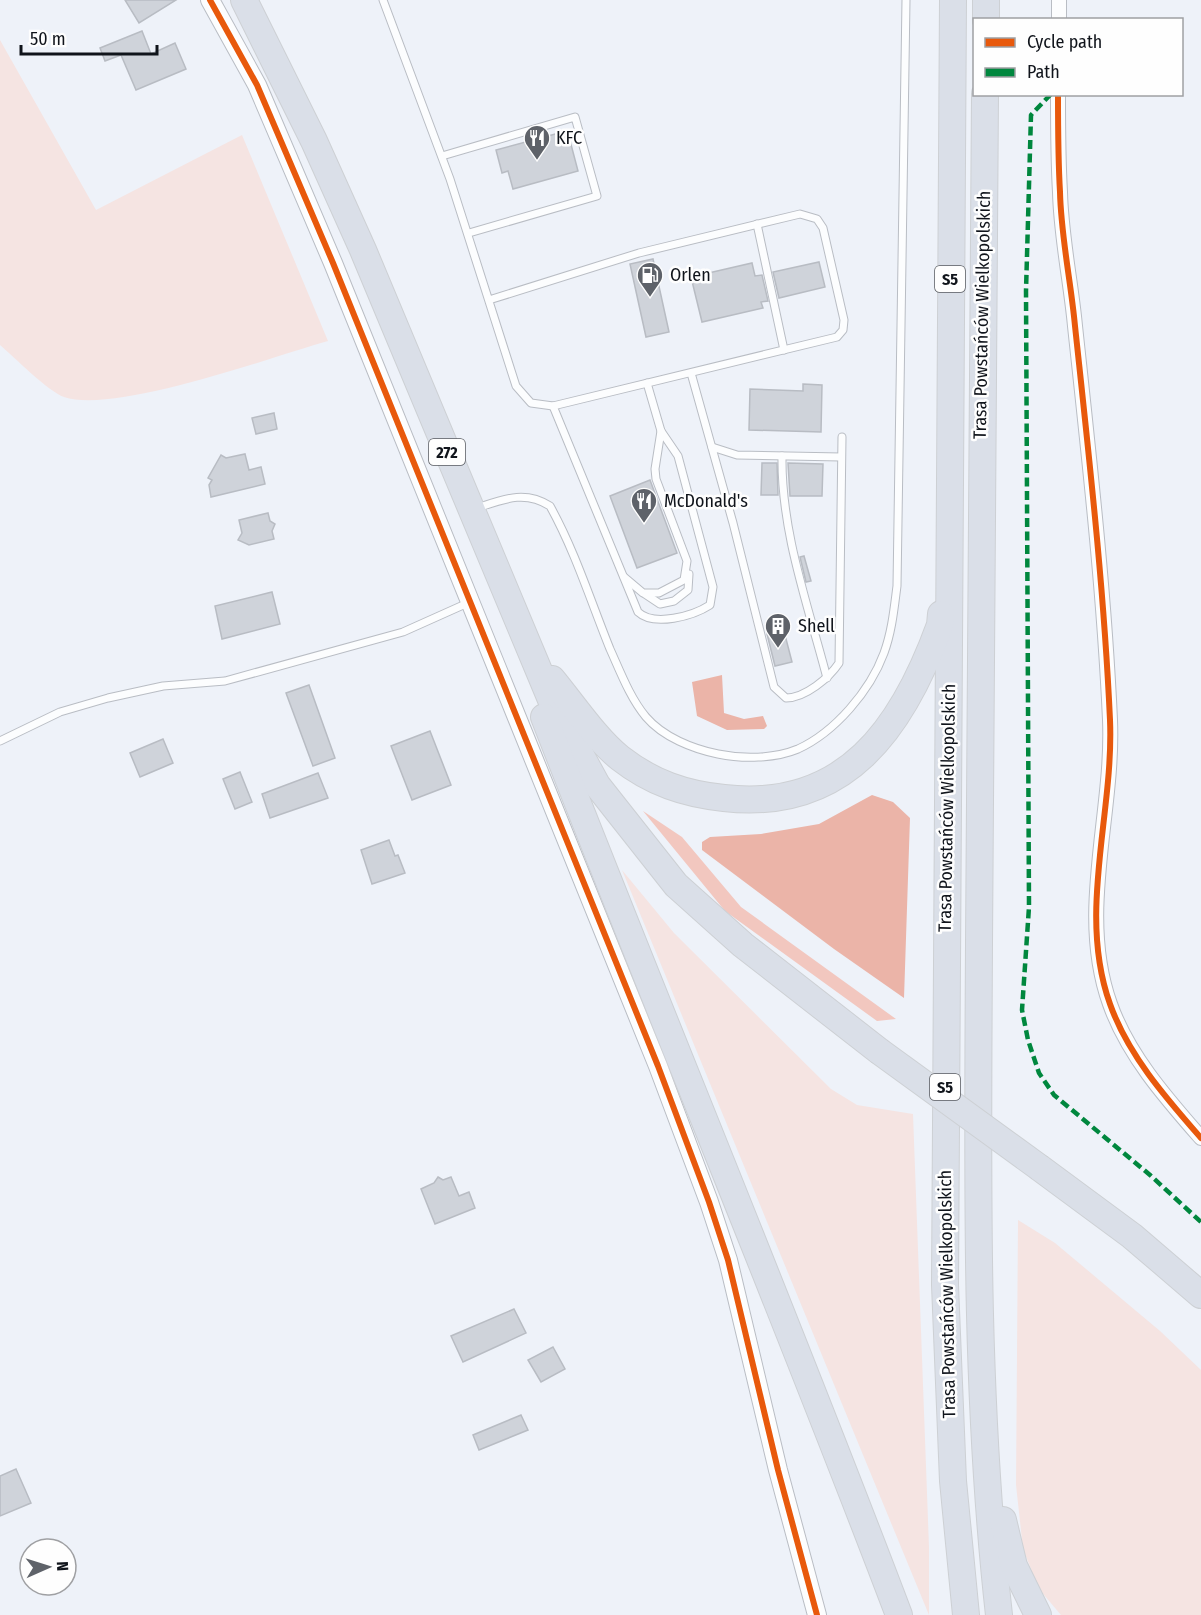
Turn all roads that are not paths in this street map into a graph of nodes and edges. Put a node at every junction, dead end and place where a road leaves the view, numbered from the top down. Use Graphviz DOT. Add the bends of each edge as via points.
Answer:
graph roads {
  1 [pos="210,0"];
  2 [pos="244,0"];
  3 [pos="384,0"];
  4 [pos="906,0"];
  5 [pos="953,0"];
  6 [pos="986,0"];
  7 [pos="1059,0"];
  8 [pos="986,18"];
  9 [pos="1059,18"];
  10 [pos="985,96"];
  11 [pos="1058,96"];
  12 [pos="442,156"];
  13 [pos="757,224"];
  14 [pos="469,233"];
  15 [pos="489,300"];
  16 [pos="784,350"];
  17 [pos="691,373"];
  18 [pos="647,383"];
  19 [pos="553,406"];
  20 [pos="661,432"];
  21 [pos="842,437"];
  22 [pos="712,447"];
  23 [pos="782,456"];
  24 [pos="841,457"];
  25 [pos="472,510"];
  26 [pos="948,558"];
  27 [pos="687,561"];
  28 [pos="622,575"];
  29 [pos="643,592"];
  30 [pos="470,602"];
  31 [pos="532,653"];
  32 [pos="826,678"];
  33 [pos="0,741"];
  34 [pos="1201,1137"];
  35 [pos="1201,1295"];
  36 [pos="982,1426"];
  37 [pos="817,1615"];
  38 [pos="899,1615"];
  39 [pos="966,1615"];
  40 [pos="999,1615"];
  41 [pos="1038,1615"];
  1 -- 30 [label="street" via="257,85"];
  2 -- 25 [label="highway, 272" via="314,141"];
  3 -- 12 [label="lane"];
  4 -- 25 [label="lane" via="897,586 884,653 852,705 826,732 796,750 736,758 675,740 646,717 621,674 550,507 525,496"];
  5 -- 26 [label="highway, Trasa Powstańców Wielkopolskich / S5"];
  6 -- 8 [label="highway"];
  7 -- 9 [label="street"];
  10 -- 36 [label="highway, Trasa Powstańców Wielkopolskich / S5" via="979,528 978,1294"];
  11 -- 34 [label="street" via="1060,195 1110,724 1095,915 1098,954 1110,1004 1135,1054 1166,1098"];
  12 -- 14 [label="lane"];
  12 -- 14 [label="lane" via="575,117 597,196"];
  13 -- 15 [label="lane" via="639,253"];
  13 -- 16 [label="lane"];
  13 -- 16 [label="lane" via="800,214 817,219 833,268 843,330 837,338"];
  14 -- 15 [label="lane"];
  15 -- 19 [label="lane" via="516,386 531,403"];
  16 -- 17 [label="lane"];
  17 -- 18 [label="lane"];
  17 -- 22 [label="lane"];
  18 -- 19 [label="lane"];
  18 -- 20 [label="lane"];
  19 -- 28 [label="lane"];
  20 -- 27 [label="lane" via="656,479"];
  20 -- 28 [label="lane" via="678,456 713,587 711,600 703,610 649,620 634,606"];
  21 -- 24 [label="lane"];
  22 -- 23 [label="lane" via="737,455"];
  22 -- 32 [label="lane" via="777,693 786,698 797,696"];
  23 -- 24 [label="lane"];
  23 -- 32 [label="lane" via="784,514"];
  24 -- 32 [label="lane" via="840,654"];
  25 -- 31 [label="highway, 272"];
  26 -- 31 [label="highway" via="940,625 915,687 896,718 850,768 802,793 753,801 688,794 660,784 619,758"];
  26 -- 39 [label="highway, Trasa Powstańców Wielkopolskich / S5" via="945,1284 953,1481"];
  27 -- 29 [label="lane" via="687,573 680,584 659,593"];
  27 -- 29 [label="lane" via="689,585 684,596 660,604"];
  28 -- 29 [label="lane"];
  30 -- 33 [label="lane" via="403,632 225,681 163,686 60,712"];
  30 -- 37 [label="street" via="709,1202 728,1260"];
  31 -- 35 [label="highway, bridge" via="552,702 597,785 676,885 743,945 879,1051 1132,1236"];
  31 -- 38 [label="highway" via="539,704"];
  36 -- 40 [label="highway, Trasa Powstańców Wielkopolskich / S5"];
  36 -- 41 [label="highway" via="1014,1566"];
}
